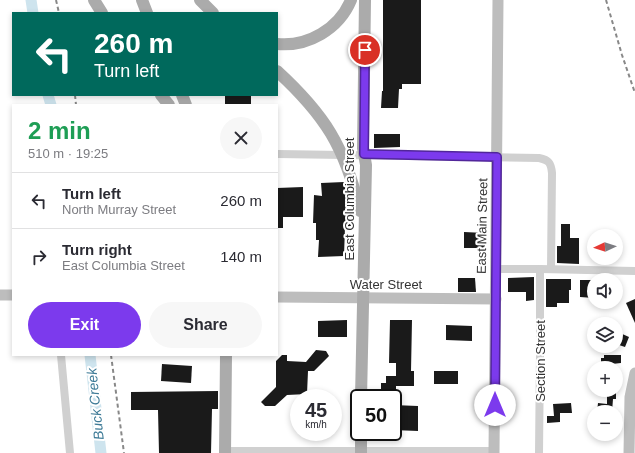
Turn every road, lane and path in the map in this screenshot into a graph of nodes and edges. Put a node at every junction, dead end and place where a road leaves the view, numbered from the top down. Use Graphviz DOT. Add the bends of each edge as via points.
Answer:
graph roads {
  1 [pos="94,0"];
  2 [pos="142,0"];
  3 [pos="200,0"];
  4 [pos="351,0"];
  5 [pos="365,0"];
  6 [pos="498,0"];
  7 [pos="101,12"];
  8 [pos="148,12"];
  9 [pos="212,12"];
  10 [pos="278,44"];
  11 [pos="278,71"];
  12 [pos="162,96"];
  13 [pos="168,104"];
  14 [pos="278,154"];
  15 [pos="343,154"];
  16 [pos="364,154"];
  17 [pos="497,157"];
  18 [pos="364,229"];
  19 [pos="551,267"];
  20 [pos="540,269"];
  21 [pos="496,270"];
  22 [pos="635,271"];
  23 [pos="0,295"];
  24 [pos="12,295"];
  25 [pos="278,297"];
  26 [pos="362,298"];
  27 [pos="496,299"];
  28 [pos="61,356"];
  29 [pos="226,356"];
  30 [pos="635,373"];
  31 [pos="361,389"];
  32 [pos="632,436"];
  33 [pos="361,441"];
  34 [pos="225,452"];
  35 [pos="361,452"];
  36 [pos="494,452"];
  37 [pos="70,453"];
  38 [pos="539,453"];
  39 [pos="629,453"];
  1 -- 7 [label="main road"];
  2 -- 8 [label="main road"];
  3 -- 9 [label="main road"];
  4 -- 10 [label="main road" via="339,19 323,33 306,41"];
  5 -- 16 [label="main road, East Columbia Street"];
  6 -- 17 [label="main road, East Main Street"];
  11 -- 15 [label="main road" via="318,113"];
  12 -- 13 [label="main road"];
  14 -- 15 [label="street"];
  15 -- 16 [label="street"];
  15 -- 18 [label="main road"];
  16 -- 17 [label="street"];
  16 -- 18 [label="main road, East Columbia Street"];
  17 -- 19 [label="street" via="539,158 549,162"];
  17 -- 21 [label="main road, East Main Street"];
  18 -- 26 [label="main road, East Columbia Street"];
  19 -- 20 [label="street"];
  19 -- 22 [label="street"];
  20 -- 21 [label="street"];
  20 -- 38 [label="street, Section Street"];
  21 -- 27 [label="main road, East Main Street"];
  23 -- 24 [label="main road"];
  25 -- 26 [label="main road, Water Street"];
  26 -- 27 [label="main road, Water Street"];
  26 -- 31 [label="main road, East Columbia Street"];
  27 -- 36 [label="main road, East Main Street"];
  28 -- 37 [label="street"];
  29 -- 34 [label="main road"];
  30 -- 32 [label="main road" via="630,397"];
  32 -- 39 [label="main road"];
  33 -- 35 [label="main road"];
  34 -- 35 [label="street"];
  35 -- 36 [label="street"];
}
